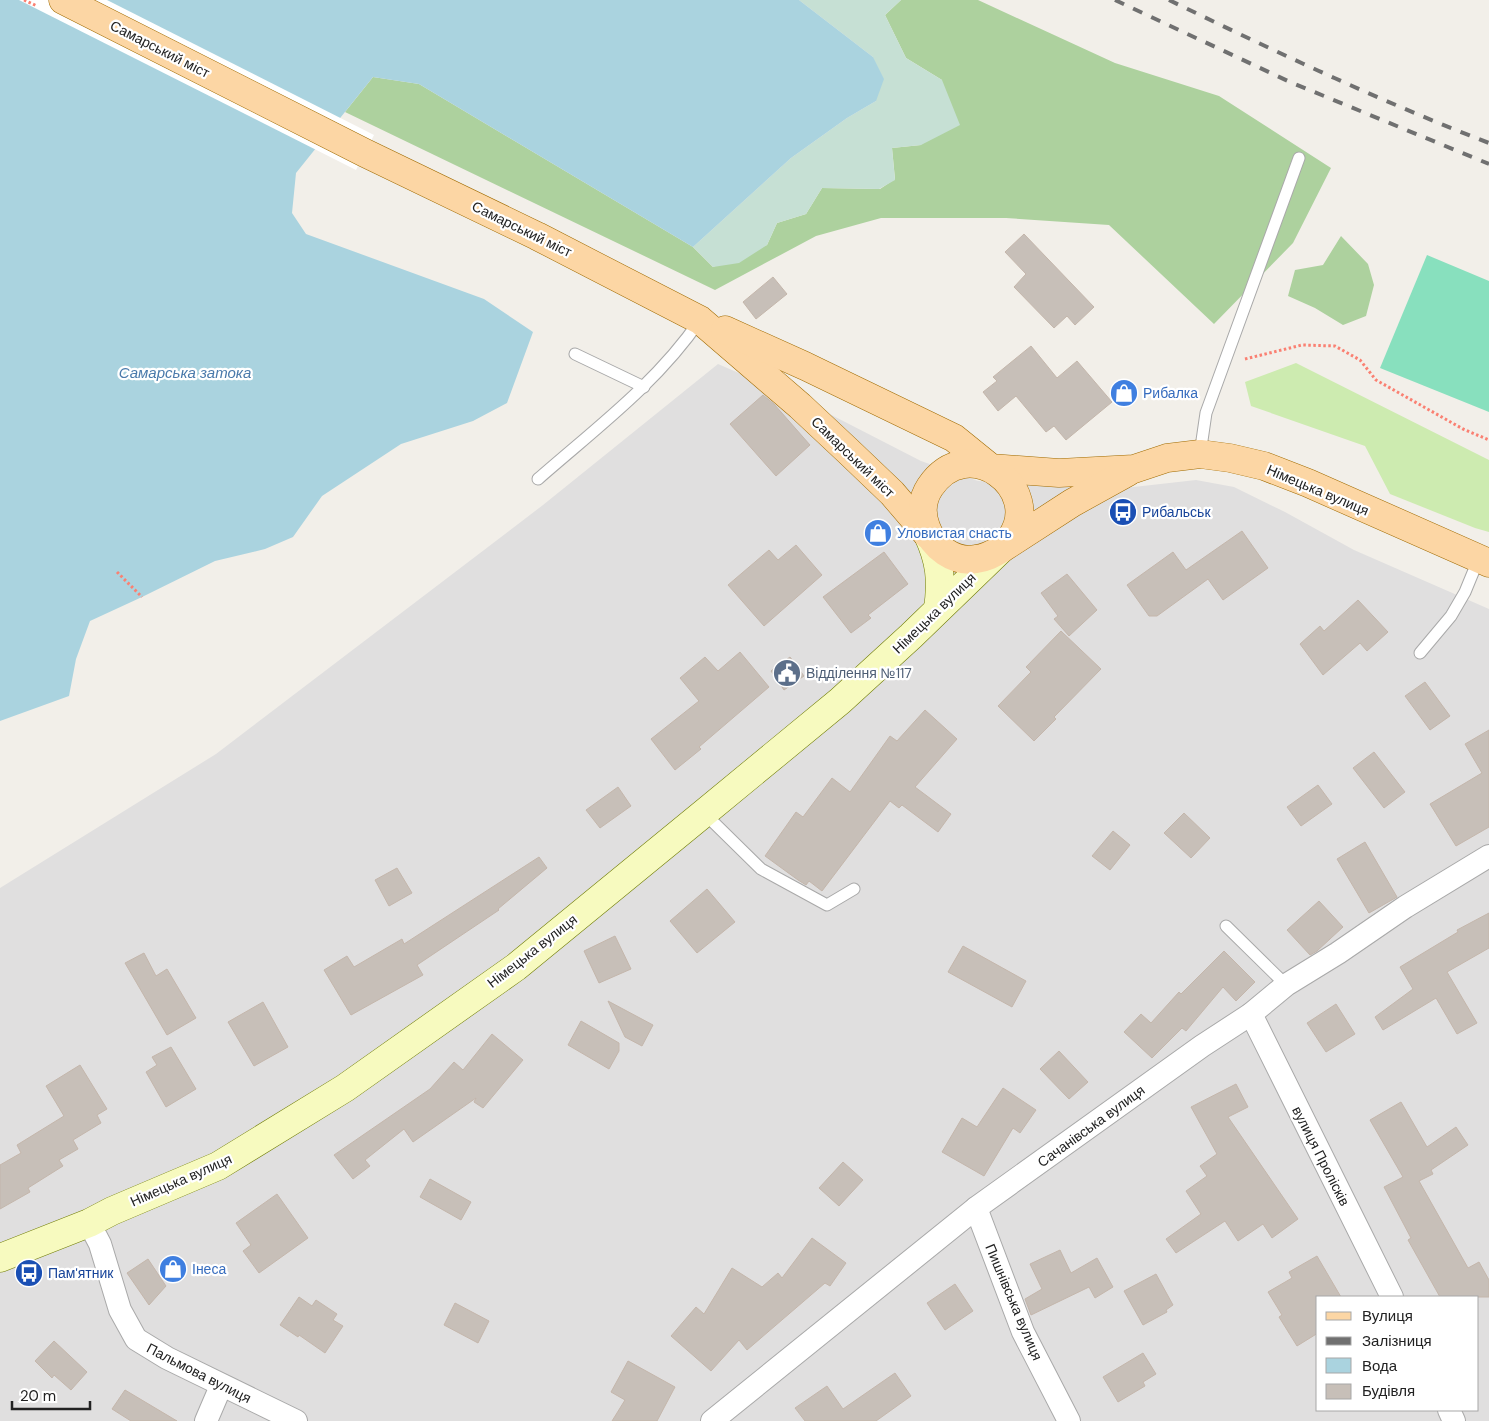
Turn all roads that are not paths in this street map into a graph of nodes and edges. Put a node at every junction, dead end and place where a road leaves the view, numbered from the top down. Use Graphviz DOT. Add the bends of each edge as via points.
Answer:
graph roads {
  1 [pos="63,0"];
  2 [pos="1299,158"];
  3 [pos="700,320"];
  4 [pos="574,354"];
  5 [pos="644,387"];
  6 [pos="1200,454"];
  7 [pos="991,468"];
  8 [pos="1134,469"];
  9 [pos="538,479"];
  10 [pos="928,535"];
  11 [pos="1001,549"];
  12 [pos="1484,561"];
  13 [pos="938,609"];
  14 [pos="1420,653"];
  15 [pos="704,813"];
  16 [pos="1489,856"];
  17 [pos="854,889"];
  18 [pos="1226,926"];
  19 [pos="1286,986"];
  20 [pos="1251,1014"];
  21 [pos="976,1208"];
  22 [pos="89,1223"];
  23 [pos="0,1258"];
  24 [pos="1392,1296"];
  25 [pos="221,1386"];
  26 [pos="206,1421"];
  27 [pos="296,1421"];
  28 [pos="712,1421"];
  29 [pos="1069,1421"];
  1 -- 3 [label="main road, Самарський міст"];
  2 -- 6 [label="lane" via="1222,364 1206,412"];
  3 -- 5 [label="lane"];
  3 -- 7 [label="main road" via="806,366 954,438"];
  3 -- 10 [label="main road, Самарський міст" via="800,406 892,493"];
  4 -- 5 [label="lane"];
  5 -- 9 [label="lane"];
  6 -- 8 [label="main road, Німецька вулиця" via="1166,458"];
  6 -- 12 [label="main road, Німецька вулиця" via="1264,466"];
  7 -- 8 [label="main road, Німецька вулиця" via="1059,473"];
  7 -- 10 [label="main road" via="962,464 947,469 935,479 923,506"];
  7 -- 11 [label="main road" via="1014,490 1019,506 1018,522 1012,537"];
  8 -- 11 [label="main road" via="1072,503"];
  10 -- 11 [label="main road" via="948,554 962,559 975,560"];
  10 -- 13 [label="main road" via="940,570"];
  11 -- 13 [label="main road, Німецька вулиця"];
  12 -- 14 [label="lane" via="1451,616"];
  13 -- 15 [label="main road, Німецька вулиця" via="840,701"];
  15 -- 17 [label="lane" via="760,868 827,905"];
  15 -- 22 [label="main road, Німецька вулиця" via="516,967 345,1088 218,1166"];
  16 -- 19 [label="street, Сачанівська вулиця"];
  18 -- 19 [label="lane"];
  19 -- 20 [label="street, Сачанівська вулиця"];
  20 -- 21 [label="street, Сачанівська вулиця"];
  20 -- 24 [label="street, вулиця Пролісків"];
  21 -- 28 [label="street, Сачанівська вулиця"];
  21 -- 29 [label="street, Пишнівська вулиця" via="1023,1332"];
  22 -- 23 [label="main road, Німецька вулиця"];
  22 -- 25 [label="street, Пальмова вулиця" via="100,1244 120,1310 136,1339"];
  25 -- 26 [label="street"];
  25 -- 27 [label="street, Пальмова вулиця"];
}
